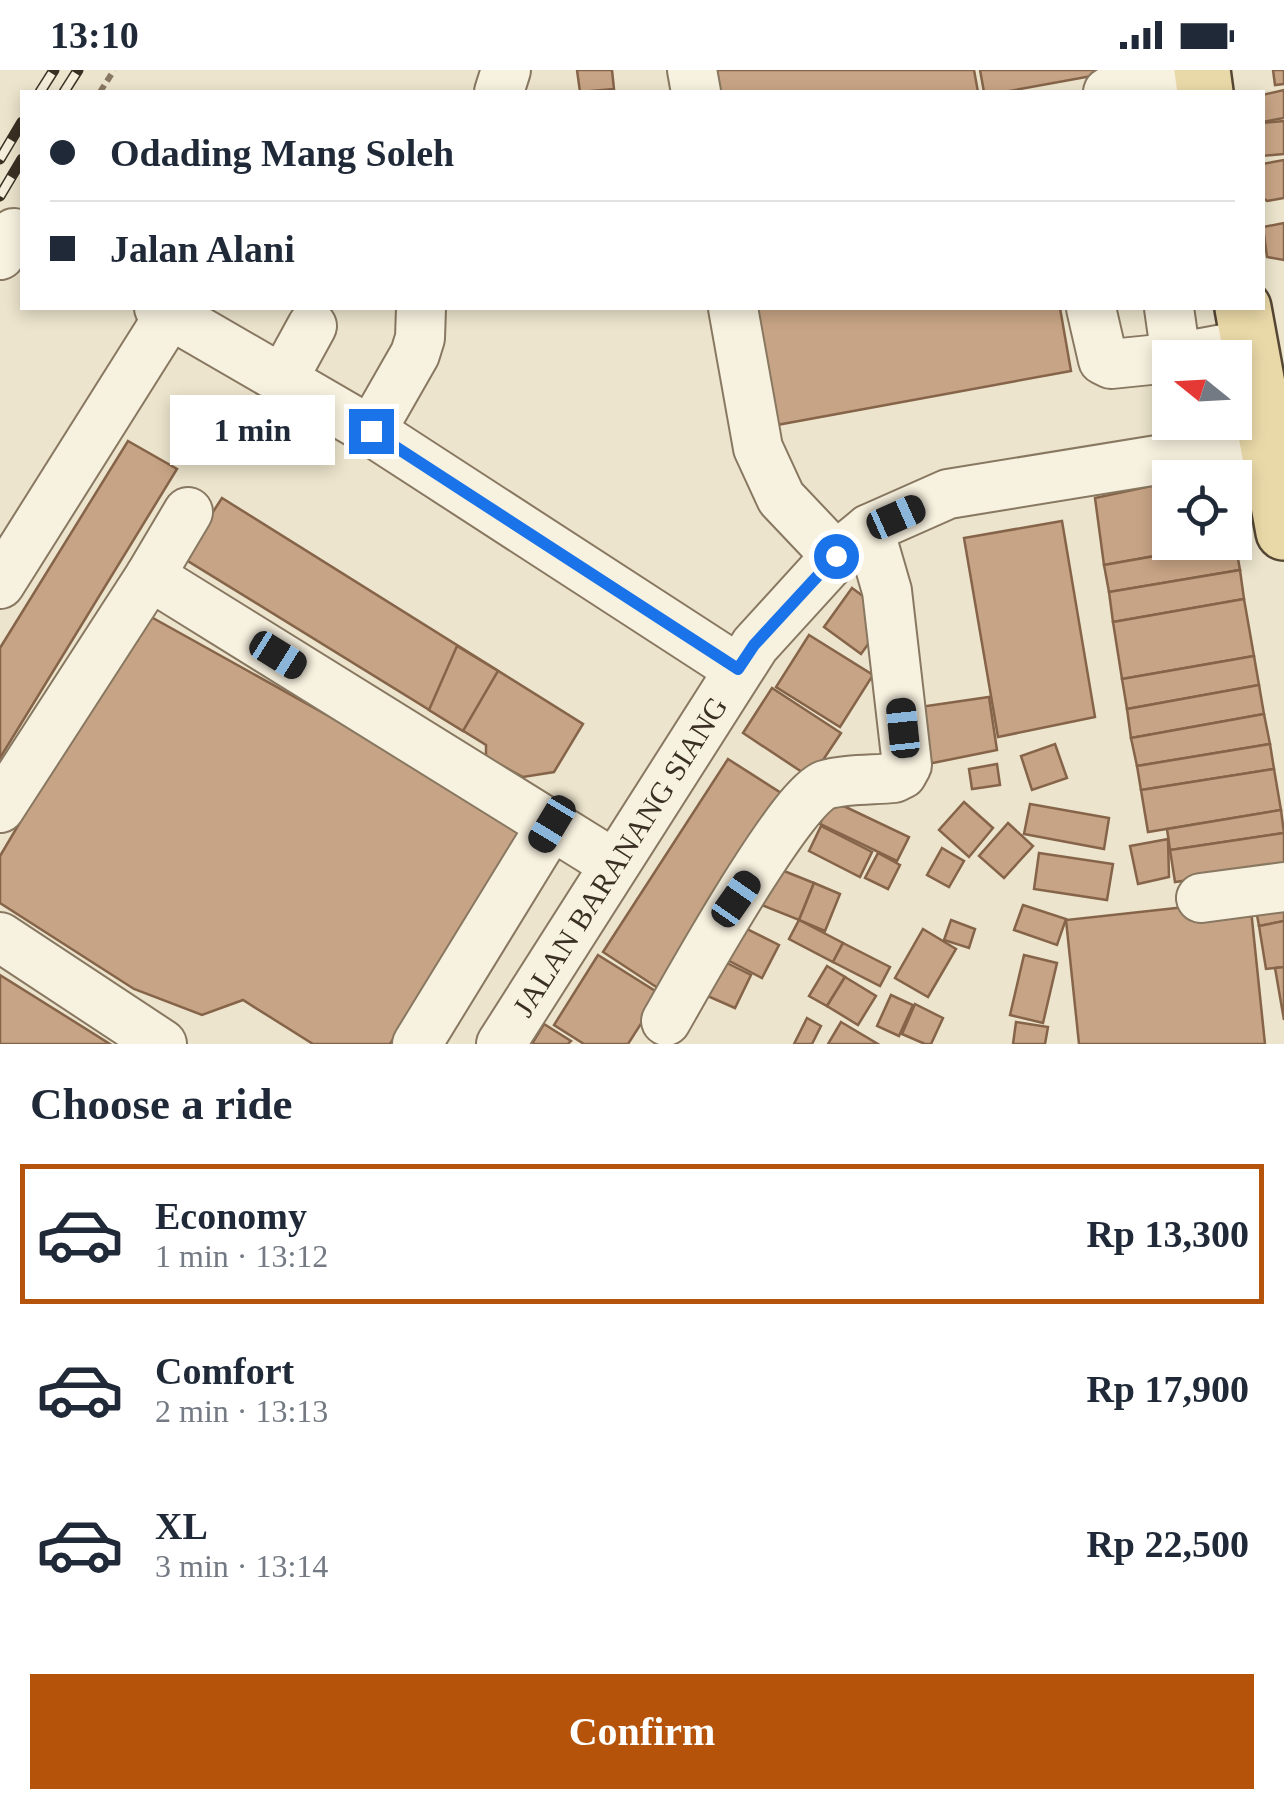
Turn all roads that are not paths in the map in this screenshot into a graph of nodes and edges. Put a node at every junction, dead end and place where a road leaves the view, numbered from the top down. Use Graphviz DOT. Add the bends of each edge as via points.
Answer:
graph roads {
  1 [pos="1204,81"];
  2 [pos="1140,90"];
  3 [pos="421,310"];
  4 [pos="733,310"];
  5 [pos="1091,310"];
  6 [pos="1169,310"];
  7 [pos="165,311"];
  8 [pos="312,326"];
  9 [pos="1246,326"];
  10 [pos="1172,340"];
  11 [pos="1214,340"];
  12 [pos="1152,360"];
  13 [pos="283,379"];
  14 [pos="371,431"];
  15 [pos="1268,442"];
  16 [pos="188,512"];
  17 [pos="1284,532"];
  18 [pos="853,543"];
  19 [pos="150,576"];
  20 [pos="0,584"];
  21 [pos="738,669"];
  22 [pos="0,808"];
  23 [pos="552,824"];
  24 [pos="614,864"];
  25 [pos="1284,887"];
  26 [pos="1202,898"];
  27 [pos="0,938"];
  28 [pos="666,1021"];
  29 [pos="162,1044"];
  30 [pos="417,1044"];
  31 [pos="502,1044"];
  1 -- 2 [label="street"];
  3 -- 14 [label="street" via="416,354"];
  4 -- 18 [label="street" via="758,448 782,498"];
  5 -- 12 [label="street" via="1102,360"];
  6 -- 10 [label="street"];
  7 -- 13 [label="street"];
  7 -- 20 [label="street"];
  8 -- 13 [label="street"];
  9 -- 11 [label="street"];
  9 -- 15 [label="main road"];
  13 -- 14 [label="street"];
  14 -- 21 [label="street"];
  15 -- 17 [label="main road"];
  15 -- 18 [label="street, JALAN BARANANG SIANG" via="948,494"];
  16 -- 19 [label="street"];
  18 -- 21 [label="street, JALAN BARANANG SIANG"];
  18 -- 28 [label="street" via="888,591 906,765 894,778 814,791 736,899"];
  19 -- 22 [label="street"];
  19 -- 23 [label="street"];
  21 -- 24 [label="street, JALAN BARANANG SIANG"];
  23 -- 24 [label="street"];
  23 -- 30 [label="street"];
  24 -- 31 [label="street, JALAN BARANANG SIANG"];
  25 -- 26 [label="street"];
  27 -- 29 [label="street"];
}
